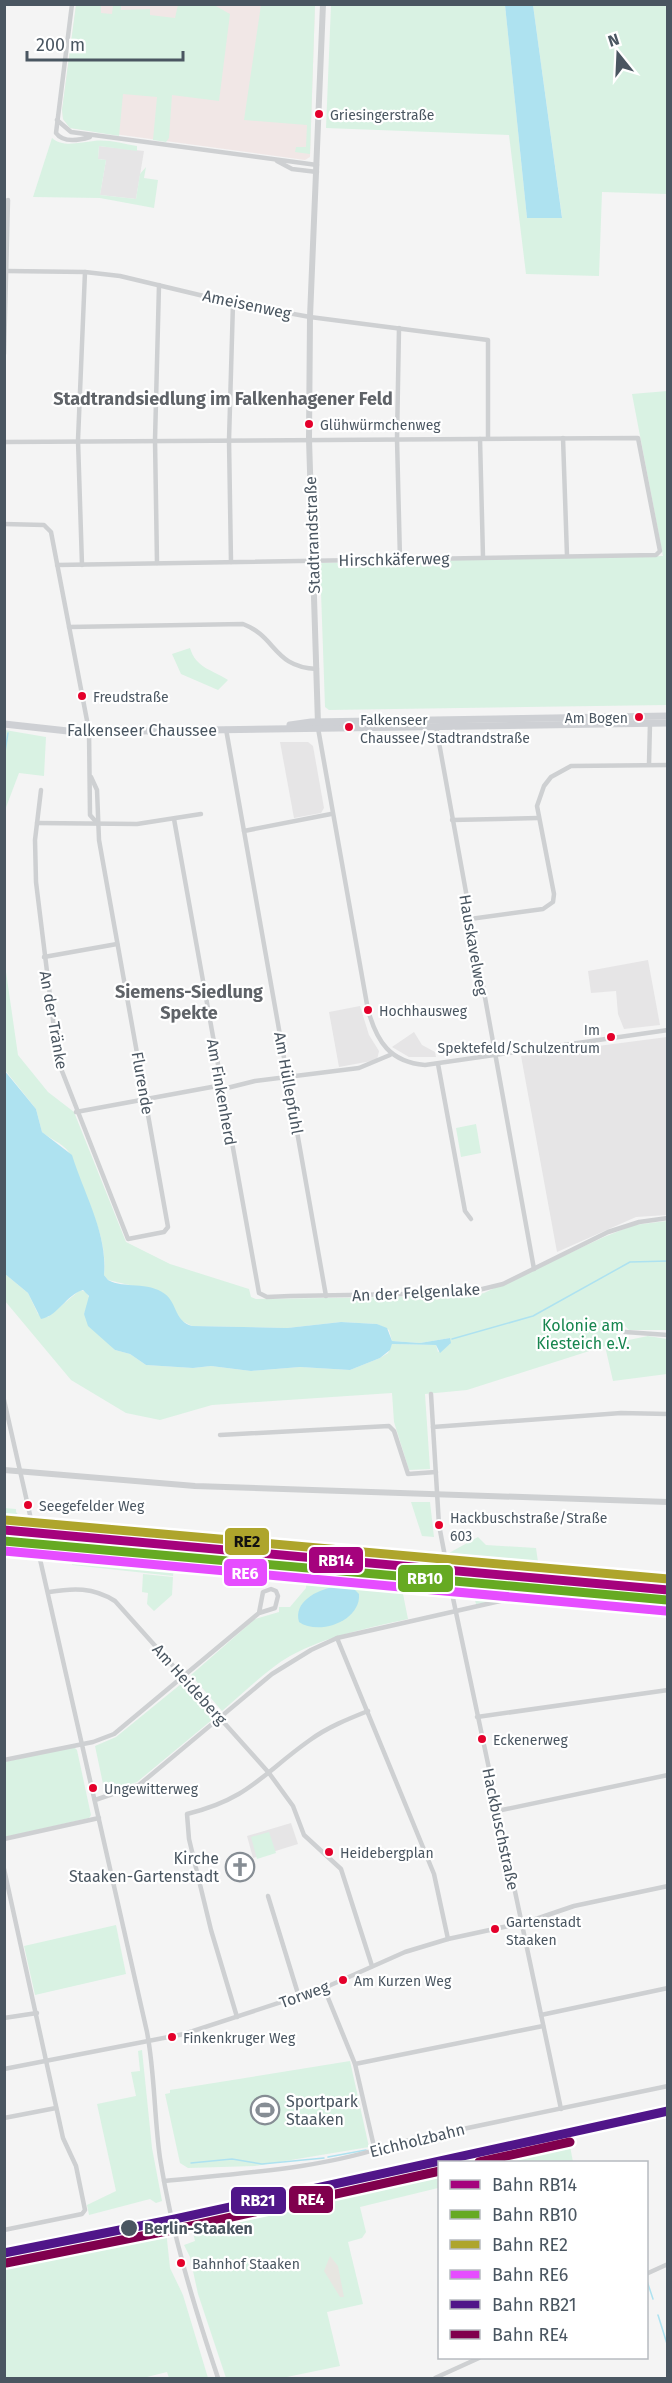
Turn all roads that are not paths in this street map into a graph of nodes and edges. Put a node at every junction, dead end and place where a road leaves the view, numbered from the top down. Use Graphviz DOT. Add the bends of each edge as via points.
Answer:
graph roads {
  1 [pos="72,4"];
  2 [pos="323,4"];
  3 [pos="57,120"];
  4 [pos="93,136"];
  5 [pos="317,168"];
  6 [pos="8,200"];
  7 [pos="7,271"];
  8 [pos="86,272"];
  9 [pos="159,285"];
  10 [pos="233,303"];
  11 [pos="310,317"];
  12 [pos="399,328"];
  13 [pos="4,354"];
  14 [pos="488,438"];
  15 [pos="563,438"];
  16 [pos="309,439"];
  17 [pos="397,439"];
  18 [pos="480,439"];
  19 [pos="78,440"];
  20 [pos="154,440"];
  21 [pos="229,440"];
  22 [pos="4,442"];
  23 [pos="6,526"];
  24 [pos="567,556"];
  25 [pos="483,557"];
  26 [pos="400,559"];
  27 [pos="313,560"];
  28 [pos="231,562"];
  29 [pos="157,563"];
  30 [pos="57,565"];
  31 [pos="82,565"];
  32 [pos="69,627"];
  33 [pos="317,669"];
  34 [pos="668,716"];
  35 [pos="650,720"];
  36 [pos="436,723"];
  37 [pos="668,723"];
  38 [pos="4,724"];
  39 [pos="318,725"];
  40 [pos="226,729"];
  41 [pos="89,731"];
  42 [pos="649,764"];
  43 [pos="668,765"];
  44 [pos="91,777"];
  45 [pos="41,790"];
  46 [pos="201,814"];
  47 [pos="331,814"];
  48 [pos="538,818"];
  49 [pos="174,819"];
  50 [pos="452,820"];
  51 [pos="37,823"];
  52 [pos="98,824"];
  53 [pos="244,831"];
  54 [pos="470,920"];
  55 [pos="117,944"];
  56 [pos="44,957"];
  57 [pos="668,1030"];
  58 [pos="495,1053"];
  59 [pos="390,1055"];
  60 [pos="438,1064"];
  61 [pos="287,1077"];
  62 [pos="222,1087"];
  63 [pos="146,1099"];
  64 [pos="76,1112"];
  65 [pos="668,1218"];
  66 [pos="471,1219"];
  67 [pos="128,1239"];
  68 [pos="534,1269"];
  69 [pos="259,1293"];
  70 [pos="326,1296"];
  71 [pos="625,1332"];
  72 [pos="668,1335"];
  73 [pos="431,1394"];
  74 [pos="4,1400"];
  75 [pos="668,1414"];
  76 [pos="433,1427"];
  77 [pos="220,1435"];
  78 [pos="4,1470"];
  79 [pos="21,1472"];
  80 [pos="436,1472"];
  81 [pos="437,1494"];
  82 [pos="668,1502"];
  83 [pos="447,1567"];
  84 [pos="450,1584"];
  85 [pos="49,1592"];
  86 [pos="454,1611"];
  87 [pos="259,1613"];
  88 [pos="668,1613"];
  89 [pos="337,1638"];
  90 [pos="183,1676"];
  91 [pos="668,1690"];
  92 [pos="368,1711"];
  93 [pos="220,1717"];
  94 [pos="477,1717"];
  95 [pos="83,1744"];
  96 [pos="4,1760"];
  97 [pos="269,1773"];
  98 [pos="668,1774"];
  99 [pos="95,1800"];
  100 [pos="497,1811"];
  101 [pos="99,1818"];
  102 [pos="4,1839"];
  103 [pos="4,1869"];
  104 [pos="668,1886"];
  105 [pos="268,1896"];
  106 [pos="522,1923"];
  107 [pos="448,1939"];
  108 [pos="372,1966"];
  109 [pos="324,1988"];
  110 [pos="668,1988"];
  111 [pos="299,1996"];
  112 [pos="37,2013"];
  113 [pos="541,2015"];
  114 [pos="237,2017"];
  115 [pos="4,2018"];
  116 [pos="543,2026"];
  117 [pos="149,2042"];
  118 [pos="46,2061"];
  119 [pos="355,2064"];
  120 [pos="4,2069"];
  121 [pos="668,2086"];
  122 [pos="56,2108"];
  123 [pos="561,2109"];
  124 [pos="4,2118"];
  125 [pos="375,2151"];
  126 [pos="164,2181"];
  127 [pos="4,2230"];
  128 [pos="668,2264"];
  129 [pos="648,2273"];
  130 [pos="477,2359"];
  131 [pos="218,2379"];
  132 [pos="435,2379"];
  1 -- 3 [label="street"];
  2 -- 5 [label="street, Stadtrandstraße"];
  3 -- 4 [label="street" via="71,132"];
  3 -- 4 [label="street" via="58,137 80,140"];
  4 -- 5 [label="street"];
  5 -- 11 [label="street, Stadtrandstraße"];
  6 -- 7 [label="street"];
  7 -- 8 [label="street, Ameisenweg"];
  7 -- 13 [label="street"];
  8 -- 9 [label="street, Ameisenweg"];
  8 -- 19 [label="street"];
  9 -- 10 [label="street, Ameisenweg"];
  9 -- 20 [label="street"];
  10 -- 11 [label="street, Ameisenweg"];
  10 -- 21 [label="street"];
  11 -- 12 [label="street, Ameisenweg"];
  11 -- 16 [label="street, Stadtrandstraße"];
  12 -- 14 [label="street, Ameisenweg" via="488,340"];
  12 -- 17 [label="street"];
  14 -- 15 [label="street"];
  14 -- 18 [label="street"];
  15 -- 24 [label="street"];
  15 -- 24 [label="street, Hirschkäferweg" via="638,438 659,554"];
  16 -- 17 [label="street"];
  16 -- 21 [label="street"];
  16 -- 27 [label="street, Stadtrandstraße"];
  17 -- 18 [label="street"];
  17 -- 26 [label="street"];
  18 -- 25 [label="street"];
  19 -- 20 [label="street"];
  19 -- 22 [label="street"];
  19 -- 31 [label="street"];
  20 -- 21 [label="street"];
  20 -- 29 [label="street"];
  21 -- 28 [label="street"];
  23 -- 30 [label="street" via="48,528"];
  24 -- 25 [label="street, Hirschkäferweg"];
  25 -- 26 [label="street, Hirschkäferweg"];
  26 -- 27 [label="street, Hirschkäferweg"];
  27 -- 28 [label="street, Hirschkäferweg"];
  27 -- 33 [label="street, Stadtrandstraße"];
  28 -- 29 [label="street, Hirschkäferweg"];
  29 -- 31 [label="street, Hirschkäferweg"];
  30 -- 31 [label="street, Hirschkäferweg"];
  30 -- 32 [label="street"];
  32 -- 33 [label="street" via="243,624 260,633 292,666"];
  32 -- 41 [label="street"];
  33 -- 39 [label="street, Stadtrandstraße"];
  34 -- 35 [label="main road, Falkenseer Chaussee"];
  35 -- 36 [label="main road, Falkenseer Chaussee"];
  35 -- 37 [label="main road, Falkenseer Chaussee"];
  35 -- 42 [label="street"];
  36 -- 39 [label="main road, Falkenseer Chaussee"];
  36 -- 50 [label="street, Hauskavelweg"];
  38 -- 41 [label="main road, Falkenseer Chaussee"];
  39 -- 40 [label="main road, Falkenseer Chaussee"];
  39 -- 47 [label="street, Stadtrandstraße"];
  40 -- 41 [label="main road, Falkenseer Chaussee"];
  40 -- 53 [label="street, Am Hüllepfuhl"];
  41 -- 44 [label="street, Flurende"];
  42 -- 43 [label="street"];
  42 -- 48 [label="street" via="582,765 560,770 544,786 537,806"];
  44 -- 52 [label="street, Flurende" via="97,790"];
  44 -- 52 [label="street, Flurende" via="90,815"];
  45 -- 51 [label="street, An der Tränke"];
  46 -- 49 [label="street"];
  47 -- 53 [label="street"];
  47 -- 59 [label="street, Stadtrandstraße" via="368,1010 378,1038"];
  48 -- 50 [label="street"];
  48 -- 54 [label="street" via="553,902 543,909"];
  49 -- 52 [label="street"];
  49 -- 62 [label="street, Am Finkenherd"];
  50 -- 54 [label="street, Hauskavelweg"];
  51 -- 52 [label="street"];
  51 -- 56 [label="street, An der Tränke" via="36,882"];
  52 -- 55 [label="street, Flurende"];
  53 -- 61 [label="street, Am Hüllepfuhl"];
  54 -- 58 [label="street, Hauskavelweg"];
  55 -- 56 [label="street"];
  55 -- 63 [label="street, Flurende"];
  56 -- 64 [label="street, An der Tränke" via="58,1061"];
  57 -- 58 [label="street"];
  58 -- 60 [label="street"];
  58 -- 68 [label="street, Hauskavelweg"];
  59 -- 60 [label="street" via="412,1064"];
  59 -- 61 [label="street" via="359,1068"];
  60 -- 66 [label="street" via="465,1211"];
  61 -- 62 [label="street"];
  61 -- 70 [label="street, Am Hüllepfuhl"];
  62 -- 63 [label="street"];
  62 -- 69 [label="street, Am Finkenherd"];
  63 -- 64 [label="street"];
  63 -- 67 [label="street, Flurende" via="168,1227 164,1232"];
  64 -- 67 [label="street, An der Tränke"];
  65 -- 68 [label="street, An der Felgenlake" via="621,1226"];
  68 -- 70 [label="street, An der Felgenlake" via="503,1284 466,1293"];
  69 -- 70 [label="street, An der Felgenlake" via="267,1297"];
  71 -- 72 [label="street"];
  73 -- 76 [label="street"];
  74 -- 79 [label="street"];
  75 -- 76 [label="street" via="621,1413"];
  76 -- 80 [label="street"];
  77 -- 80 [label="street" via="389,1426 408,1474"];
  78 -- 79 [label="street"];
  79 -- 81 [label="street" via="195,1486"];
  79 -- 85 [label="street"];
  80 -- 81 [label="street"];
  81 -- 82 [label="street"];
  81 -- 83 [label="street"];
  84 -- 86 [label="street, Hackbuschstraße"];
  85 -- 90 [label="street, Am Heideberg" via="78,1588 105,1595 121,1607"];
  85 -- 95 [label="street"];
  86 -- 88 [label="street" via="522,1598"];
  86 -- 89 [label="street"];
  86 -- 94 [label="street, Hackbuschstraße"];
  87 -- 87 [label="street" via="275,1608 276,1591 263,1592"];
  87 -- 90 [label="street"];
  89 -- 92 [label="street"];
  89 -- 93 [label="street" via="288,1663"];
  90 -- 93 [label="street, Am Heideberg"];
  90 -- 95 [label="street" via="114,1734"];
  91 -- 94 [label="street"];
  92 -- 97 [label="street" via="319,1734"];
  92 -- 107 [label="street" via="434,1874"];
  93 -- 97 [label="street, Am Heideberg"];
  93 -- 99 [label="street" via="139,1785"];
  94 -- 100 [label="street, Hackbuschstraße"];
  95 -- 96 [label="street"];
  95 -- 99 [label="street"];
  97 -- 108 [label="street, Am Heideberg" via="290,1801 304,1835 332,1860 344,1877"];
  97 -- 114 [label="street" via="239,1796 187,1814 210,1930"];
  98 -- 100 [label="street"];
  99 -- 101 [label="street"];
  100 -- 106 [label="street, Hackbuschstraße"];
  101 -- 102 [label="street"];
  101 -- 117 [label="street"];
  103 -- 112 [label="street"];
  104 -- 106 [label="street, Torweg" via="574,1906"];
  105 -- 111 [label="street"];
  106 -- 107 [label="street, Torweg"];
  106 -- 113 [label="street, Hackbuschstraße"];
  107 -- 108 [label="street, Torweg"];
  108 -- 109 [label="street, Torweg"];
  109 -- 111 [label="street, Torweg"];
  109 -- 119 [label="street"];
  110 -- 113 [label="street"];
  111 -- 114 [label="street, Torweg"];
  112 -- 115 [label="street"];
  112 -- 118 [label="street"];
  113 -- 116 [label="street, Hackbuschstraße"];
  114 -- 117 [label="street, Torweg"];
  116 -- 119 [label="street"];
  116 -- 123 [label="street, Hackbuschstraße"];
  117 -- 118 [label="street, Torweg"];
  117 -- 126 [label="street"];
  118 -- 120 [label="street, Torweg"];
  118 -- 122 [label="street"];
  119 -- 125 [label="street"];
  121 -- 123 [label="street, Eichholzbahn"];
  122 -- 124 [label="street"];
  122 -- 127 [label="street" via="66,2148 76,2166 85,2212"];
  123 -- 125 [label="street, Eichholzbahn" via="396,2143"];
  125 -- 126 [label="street, Eichholzbahn" via="324,2162"];
  126 -- 131 [label="street" via="191,2295"];
  128 -- 129 [label="street"];
  130 -- 132 [label="street"];
}
